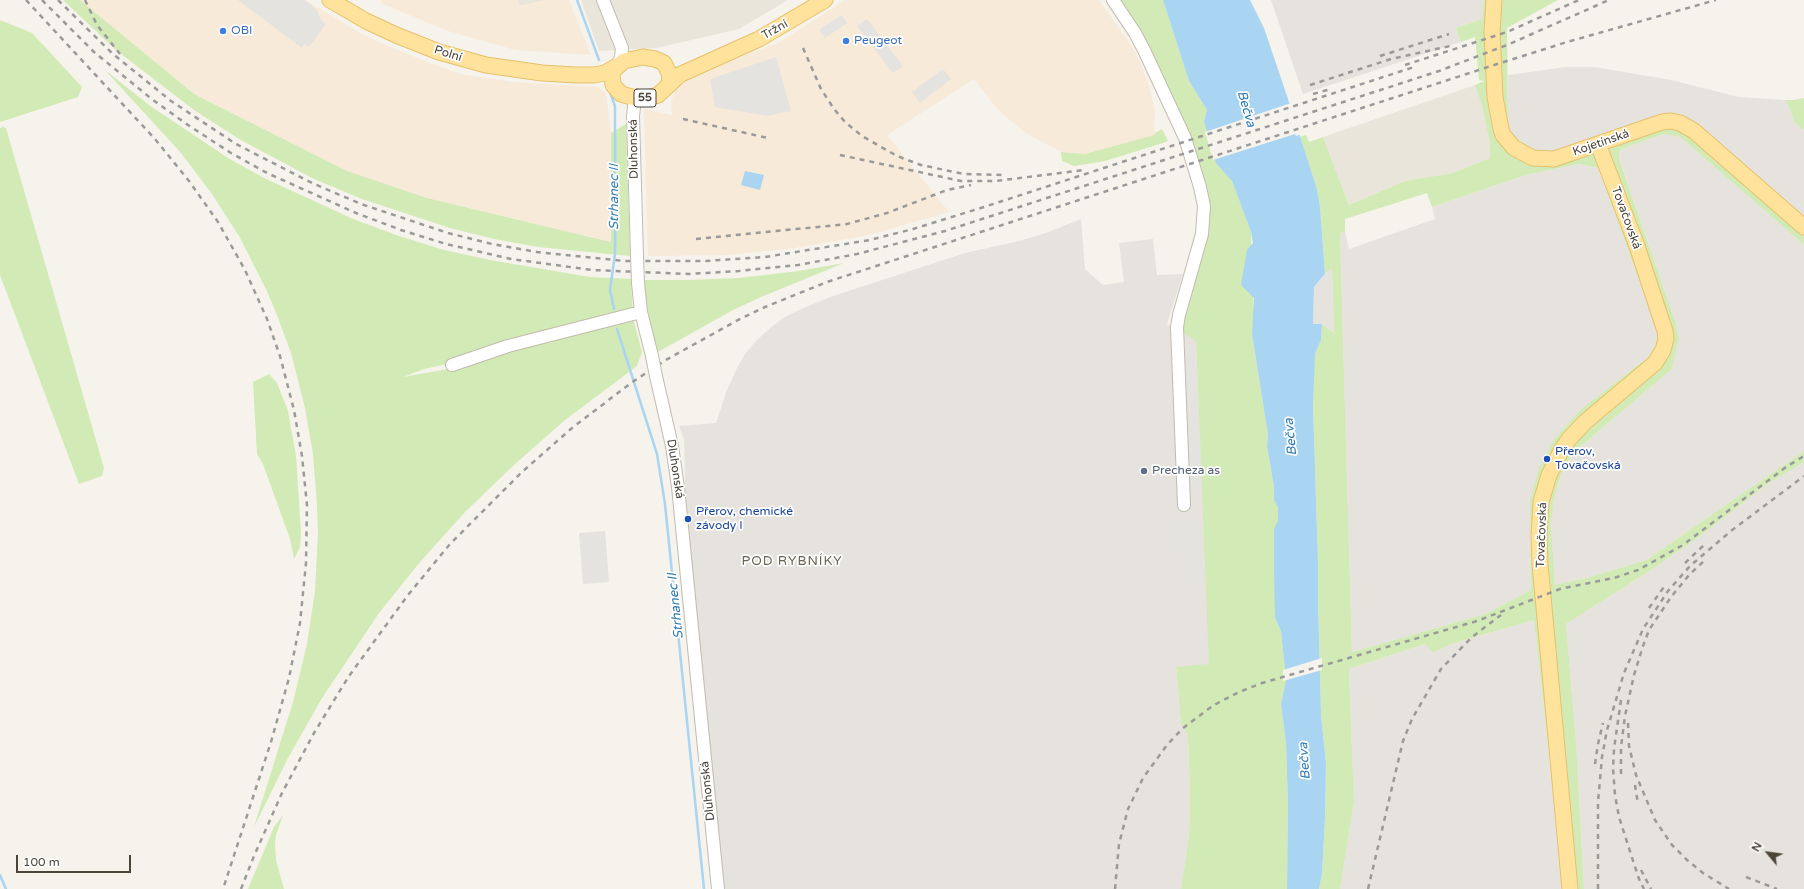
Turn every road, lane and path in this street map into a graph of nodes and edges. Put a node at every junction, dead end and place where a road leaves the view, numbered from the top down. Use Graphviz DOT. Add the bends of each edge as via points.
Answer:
graph roads {
  1 [pos="330,0"];
  2 [pos="602,0"];
  3 [pos="825,0"];
  4 [pos="1113,0"];
  5 [pos="1494,0"];
  6 [pos="345,4"];
  7 [pos="620,41"];
  8 [pos="723,54"];
  9 [pos="637,58"];
  10 [pos="660,61"];
  11 [pos="617,66"];
  12 [pos="576,76"];
  13 [pos="668,85"];
  14 [pos="616,89"];
  15 [pos="635,98"];
  16 [pos="1598,144"];
  17 [pos="1804,227"];
  18 [pos="642,312"];
  19 [pos="452,365"];
  20 [pos="1184,505"];
  21 [pos="718,889"];
  22 [pos="1570,889"];
  1 -- 6 [label="main road, Polní / 55"];
  2 -- 7 [label="street"];
  3 -- 8 [label="main road, Tržní / 55" via="778,29"];
  4 -- 20 [label="street" via="1144,50 1185,138 1204,206 1200,241 1178,321"];
  5 -- 16 [label="main road, Kojetínská" via="1494,82 1499,122 1508,142 1526,156 1543,160 1554,159"];
  6 -- 12 [label="main road, Polní / 55" via="400,37 463,59 516,70"];
  7 -- 9 [label="street"];
  7 -- 11 [label="street" via="622,52"];
  8 -- 10 [label="main road, Tržní / 55" via="677,64"];
  8 -- 13 [label="main road, Tržní / 55" via="679,75"];
  9 -- 10 [label="main road, 55"];
  9 -- 11 [label="main road, 55"];
  10 -- 13 [label="main road, 55" via="669,71"];
  11 -- 12 [label="main road, Polní / 55" via="606,73"];
  11 -- 14 [label="main road" via="612,75"];
  12 -- 14 [label="main road, Polní / 55"];
  13 -- 15 [label="main road, 55" via="654,97"];
  14 -- 15 [label="main road, 55" via="625,96"];
  15 -- 18 [label="street, Dluhonská, bridge" via="633,116 637,256"];
  16 -- 17 [label="main road, Kojetínská" via="1662,122 1684,125"];
  16 -- 22 [label="main road, Tovačovská" via="1637,246 1666,339 1655,363 1585,422 1569,440 1549,475 1542,502 1540,564"];
  18 -- 19 [label="street" via="508,346"];
  18 -- 21 [label="street, Dluhonská, bridge" via="672,446 678,487"];
}
